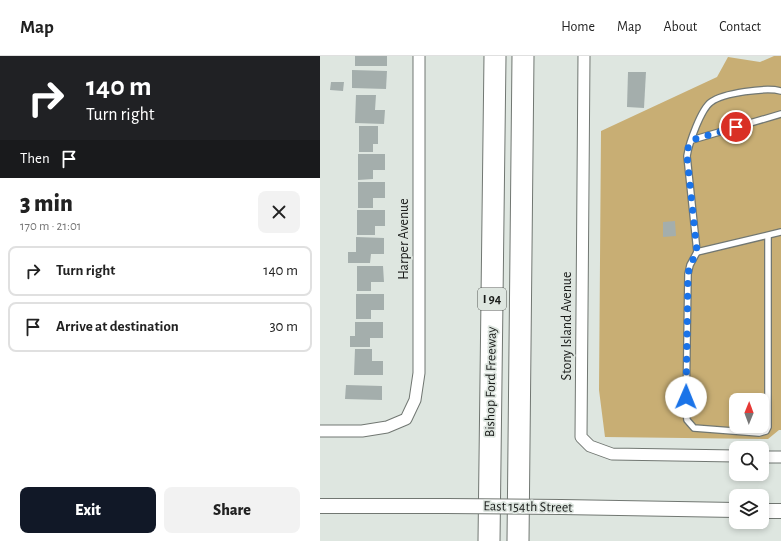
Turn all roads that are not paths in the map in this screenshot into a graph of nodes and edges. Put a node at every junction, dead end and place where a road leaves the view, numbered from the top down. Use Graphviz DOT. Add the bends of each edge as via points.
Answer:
graph roads {
  1 [pos="419,56"];
  2 [pos="495,56"];
  3 [pos="523,56"];
  4 [pos="584,56"];
  5 [pos="781,91"];
  6 [pos="781,114"];
  7 [pos="692,140"];
  8 [pos="781,232"];
  9 [pos="768,236"];
  10 [pos="697,252"];
  11 [pos="320,431"];
  12 [pos="729,456"];
  13 [pos="769,456"];
  14 [pos="781,457"];
  15 [pos="320,506"];
  16 [pos="729,510"];
  17 [pos="769,511"];
  18 [pos="781,511"];
  19 [pos="489,541"];
  20 [pos="518,541"];
  1 -- 11 [label="street, Harper Avenue" via="419,373 415,400 406,419 387,428"];
  2 -- 19 [label="highway, Bishop Ford Freeway / I 94"];
  3 -- 20 [label="highway, Bishop Ford Freeway / I 94"];
  4 -- 12 [label="street, Stony Island Avenue" via="581,437 590,446 612,454"];
  5 -- 7 [label="lane" via="772,89 745,92 711,102 704,109"];
  6 -- 7 [label="lane"];
  7 -- 10 [label="lane" via="687,156"];
  8 -- 9 [label="lane"];
  9 -- 10 [label="lane"];
  9 -- 10 [label="lane" via="769,419 766,431 759,433 700,430 694,428 687,420 688,274"];
  13 -- 14 [label="street"];
  15 -- 16 [label="street, East 154th Street, bridge"];
  17 -- 18 [label="street"];
}
